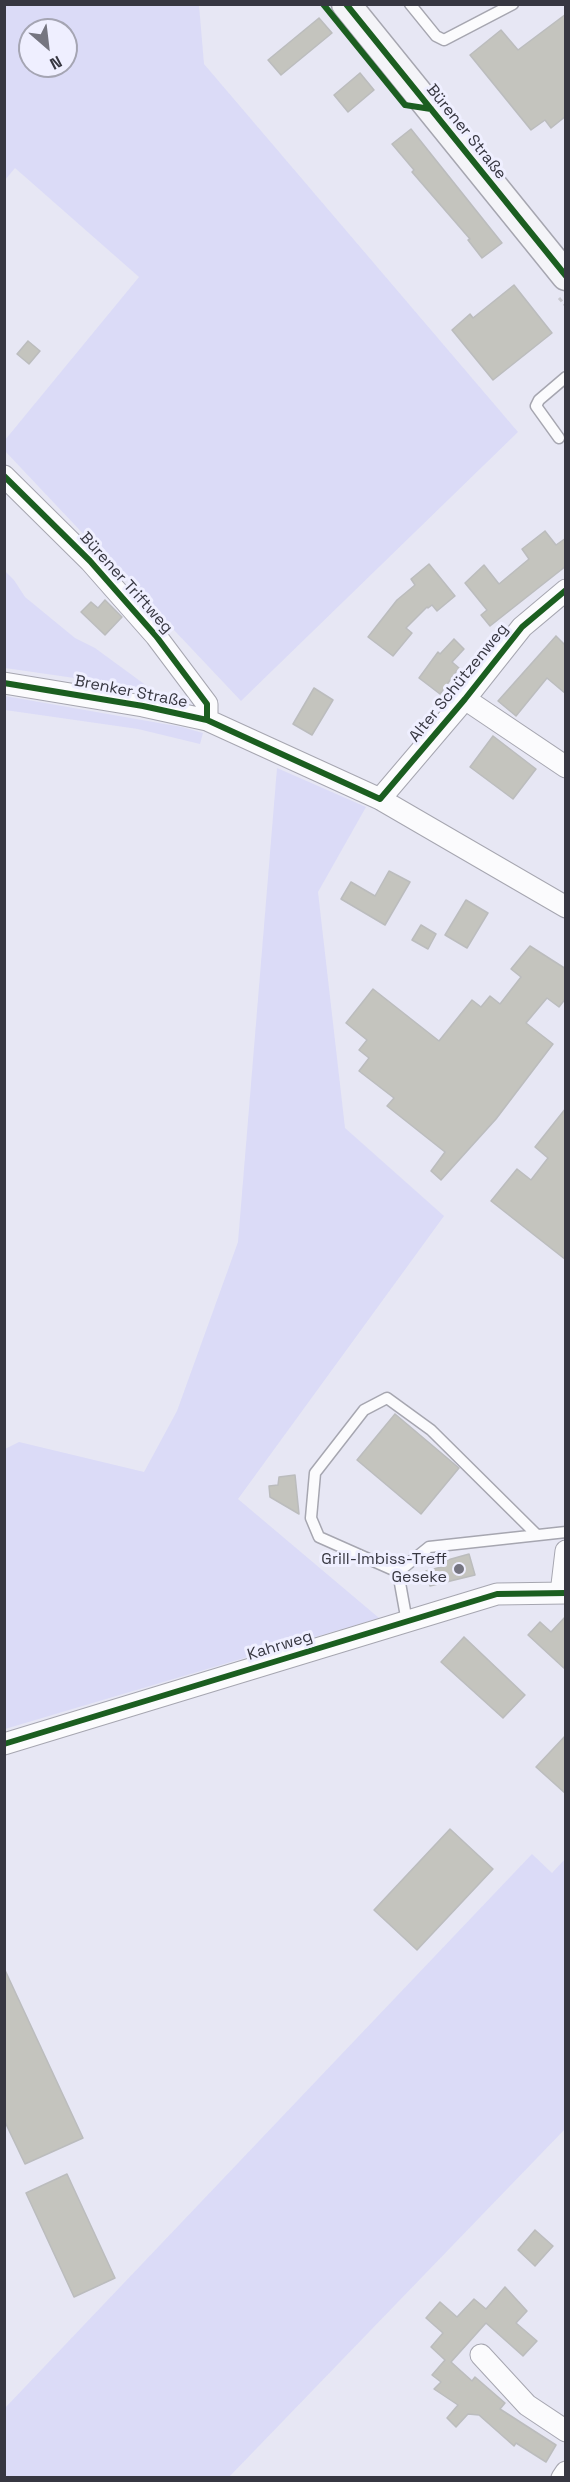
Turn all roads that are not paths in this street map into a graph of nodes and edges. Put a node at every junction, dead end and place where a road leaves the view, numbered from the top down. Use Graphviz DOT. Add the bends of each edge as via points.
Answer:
graph roads {
  1 [pos="346,4"];
  2 [pos="410,4"];
  3 [pos="513,4"];
  4 [pos="566,276"];
  5 [pos="566,377"];
  6 [pos="559,438"];
  7 [pos="4,476"];
  8 [pos="566,590"];
  9 [pos="4,682"];
  10 [pos="465,699"];
  11 [pos="207,720"];
  12 [pos="566,767"];
  13 [pos="380,799"];
  14 [pos="566,907"];
  15 [pos="566,1532"];
  16 [pos="537,1535"];
  17 [pos="566,1551"];
  18 [pos="398,1572"];
  19 [pos="563,1593"];
  20 [pos="407,1622"];
  21 [pos="4,1744"];
  22 [pos="481,2355"];
  23 [pos="566,2431"];
  24 [pos="566,2472"];
  25 [pos="562,2478"];
  1 -- 4 [label="main road, Bürener Straße"];
  2 -- 3 [label="lane" via="436,36 444,40"];
  5 -- 6 [label="lane" via="536,406"];
  7 -- 11 [label="street, Bürener Triftweg" via="90,561 156,636 207,704"];
  8 -- 10 [label="street, Alter Schützenweg" via="522,627"];
  9 -- 11 [label="street, Brenker Straße"];
  10 -- 12 [label="street, Alter Schützenweg"];
  10 -- 13 [label="street, Alter Schützenweg"];
  11 -- 13 [label="street, Brenker Straße"];
  13 -- 14 [label="street, Brenker Straße"];
  15 -- 16 [label="lane"];
  16 -- 18 [label="lane" via="429,1548"];
  16 -- 18 [label="lane" via="431,1430 387,1398 364,1410 315,1473 311,1518 319,1537"];
  17 -- 19 [label="street"];
  18 -- 20 [label="lane"];
  19 -- 20 [label="street, Kahrweg" via="497,1594"];
  20 -- 21 [label="street, Kahrweg"];
  22 -- 23 [label="street" via="527,2405"];
  24 -- 25 [label="street"];
}
